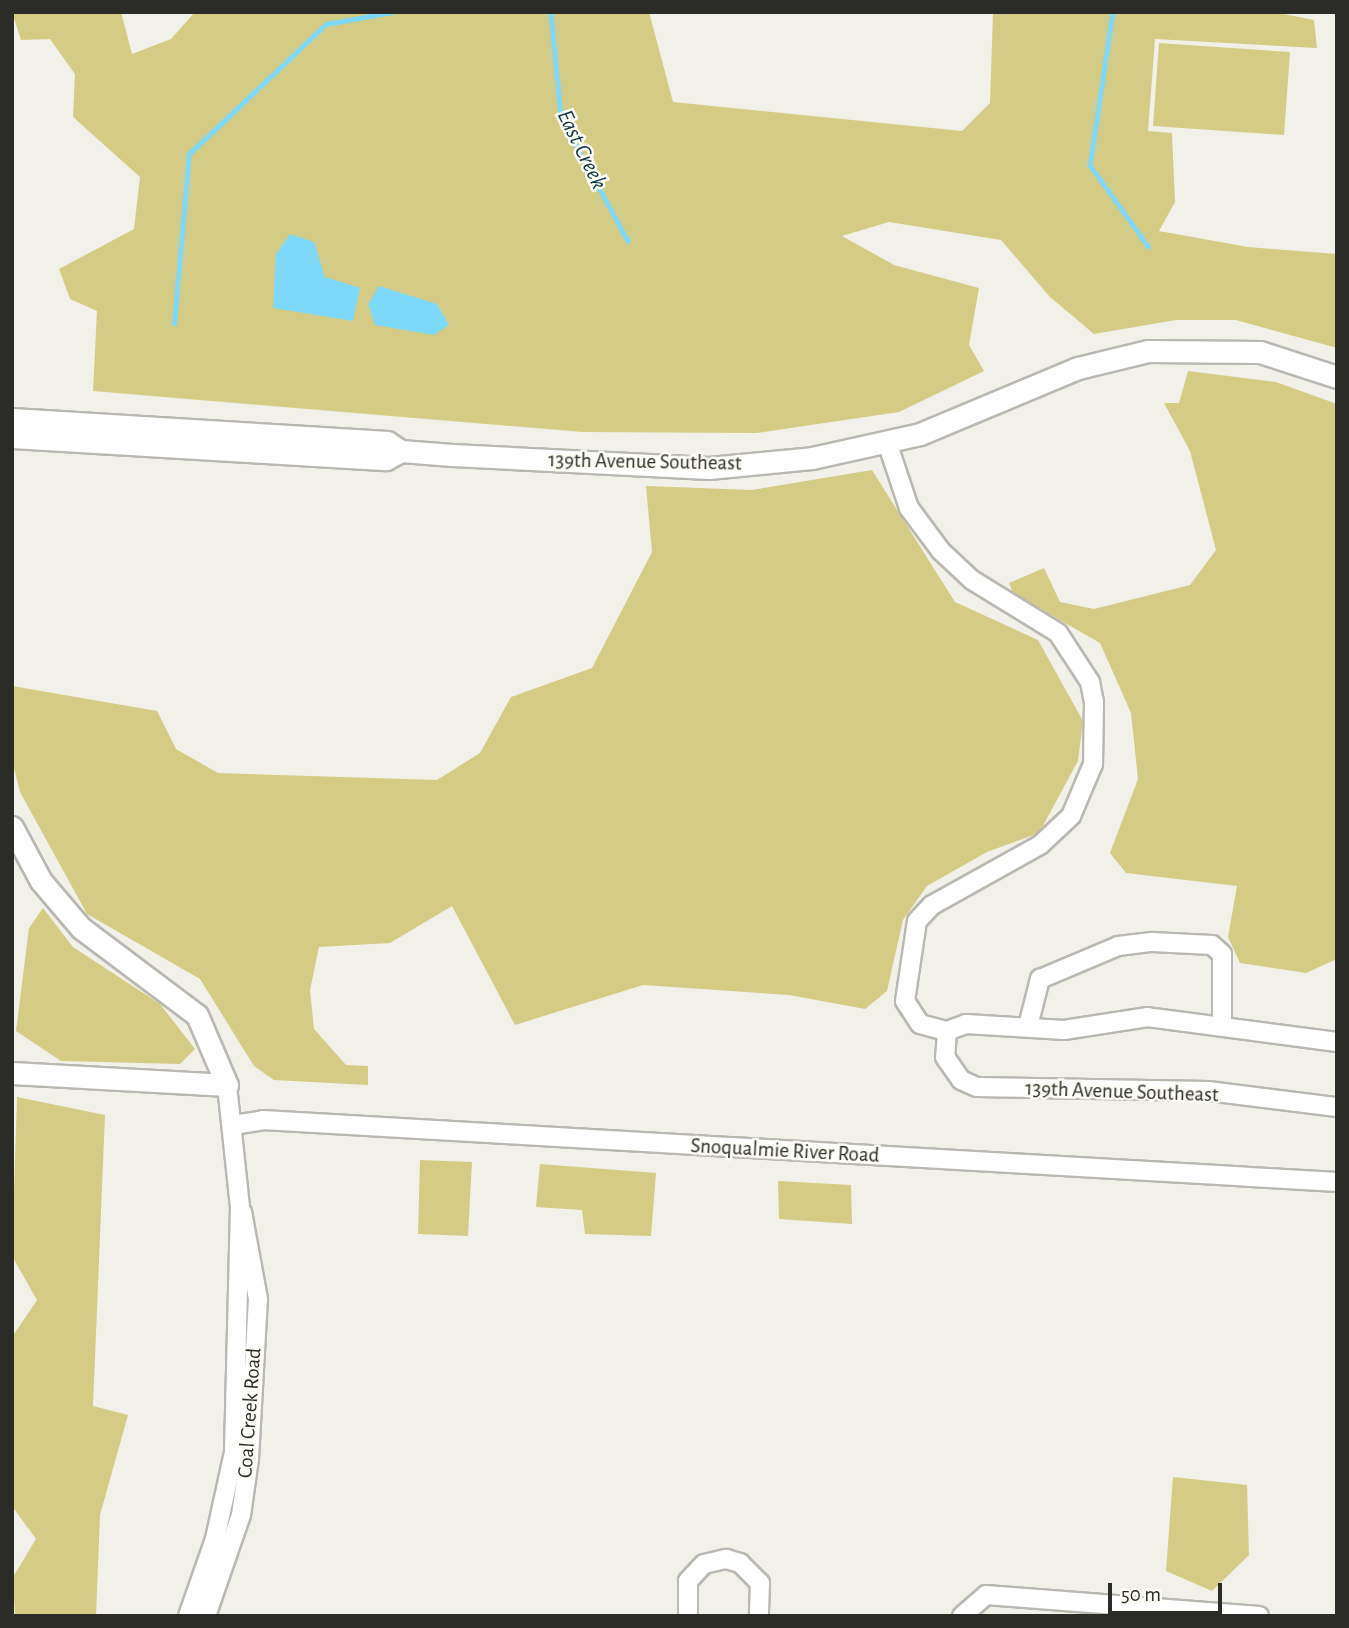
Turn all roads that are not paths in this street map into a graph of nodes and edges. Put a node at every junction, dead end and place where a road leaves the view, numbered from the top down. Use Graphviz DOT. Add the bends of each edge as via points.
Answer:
graph roads {
  1 [pos="1337,377"];
  2 [pos="12,419"];
  3 [pos="12,437"];
  4 [pos="887,442"];
  5 [pos="401,451"];
  6 [pos="12,827"];
  7 [pos="1222,1022"];
  8 [pos="1028,1026"];
  9 [pos="947,1031"];
  10 [pos="1337,1042"];
  11 [pos="12,1073"];
  12 [pos="227,1085"];
  13 [pos="1337,1107"];
  14 [pos="233,1125"];
  15 [pos="1337,1182"];
  16 [pos="240,1207"];
  17 [pos="188,1616"];
  18 [pos="206,1616"];
  19 [pos="688,1616"];
  20 [pos="759,1616"];
  21 [pos="962,1616"];
  22 [pos="1259,1616"];
  1 -- 4 [label="street, 139th Avenue Southeast" via="1260,352 1148,351 1078,369"];
  2 -- 5 [label="street, 139th Avenue Southeast" via="387,442"];
  3 -- 5 [label="street, 139th Avenue Southeast" via="386,459"];
  4 -- 5 [label="street, 139th Avenue Southeast" via="812,458 709,468"];
  4 -- 9 [label="street" via="909,508 940,551 972,580 1058,633 1090,682 1094,702 1093,764 1071,816 1040,845 932,905 917,921 905,1001 920,1024"];
  6 -- 12 [label="street" via="41,881 81,928 197,1015"];
  7 -- 8 [label="street" via="1148,1017 1064,1030"];
  7 -- 8 [label="street" via="1222,954 1212,945 1152,942 1118,946 1040,979"];
  7 -- 10 [label="street"];
  8 -- 9 [label="street" via="965,1024"];
  9 -- 13 [label="street, 139th Avenue Southeast" via="945,1057 961,1080 977,1087 1208,1091"];
  11 -- 12 [label="street"];
  12 -- 14 [label="street, Coal Creek Road"];
  14 -- 15 [label="street, Snoqualmie River Road" via="263,1120"];
  14 -- 16 [label="street, Coal Creek Road"];
  16 -- 17 [label="street, Coal Creek Road" via="234,1452 215,1539"];
  16 -- 18 [label="street, Coal Creek Road" via="258,1288 249,1459 241,1515"];
  19 -- 20 [label="street" via="688,1581 704,1564 726,1559 740,1563 760,1583"];
  21 -- 22 [label="street" via="977,1598 998,1596"];
}
